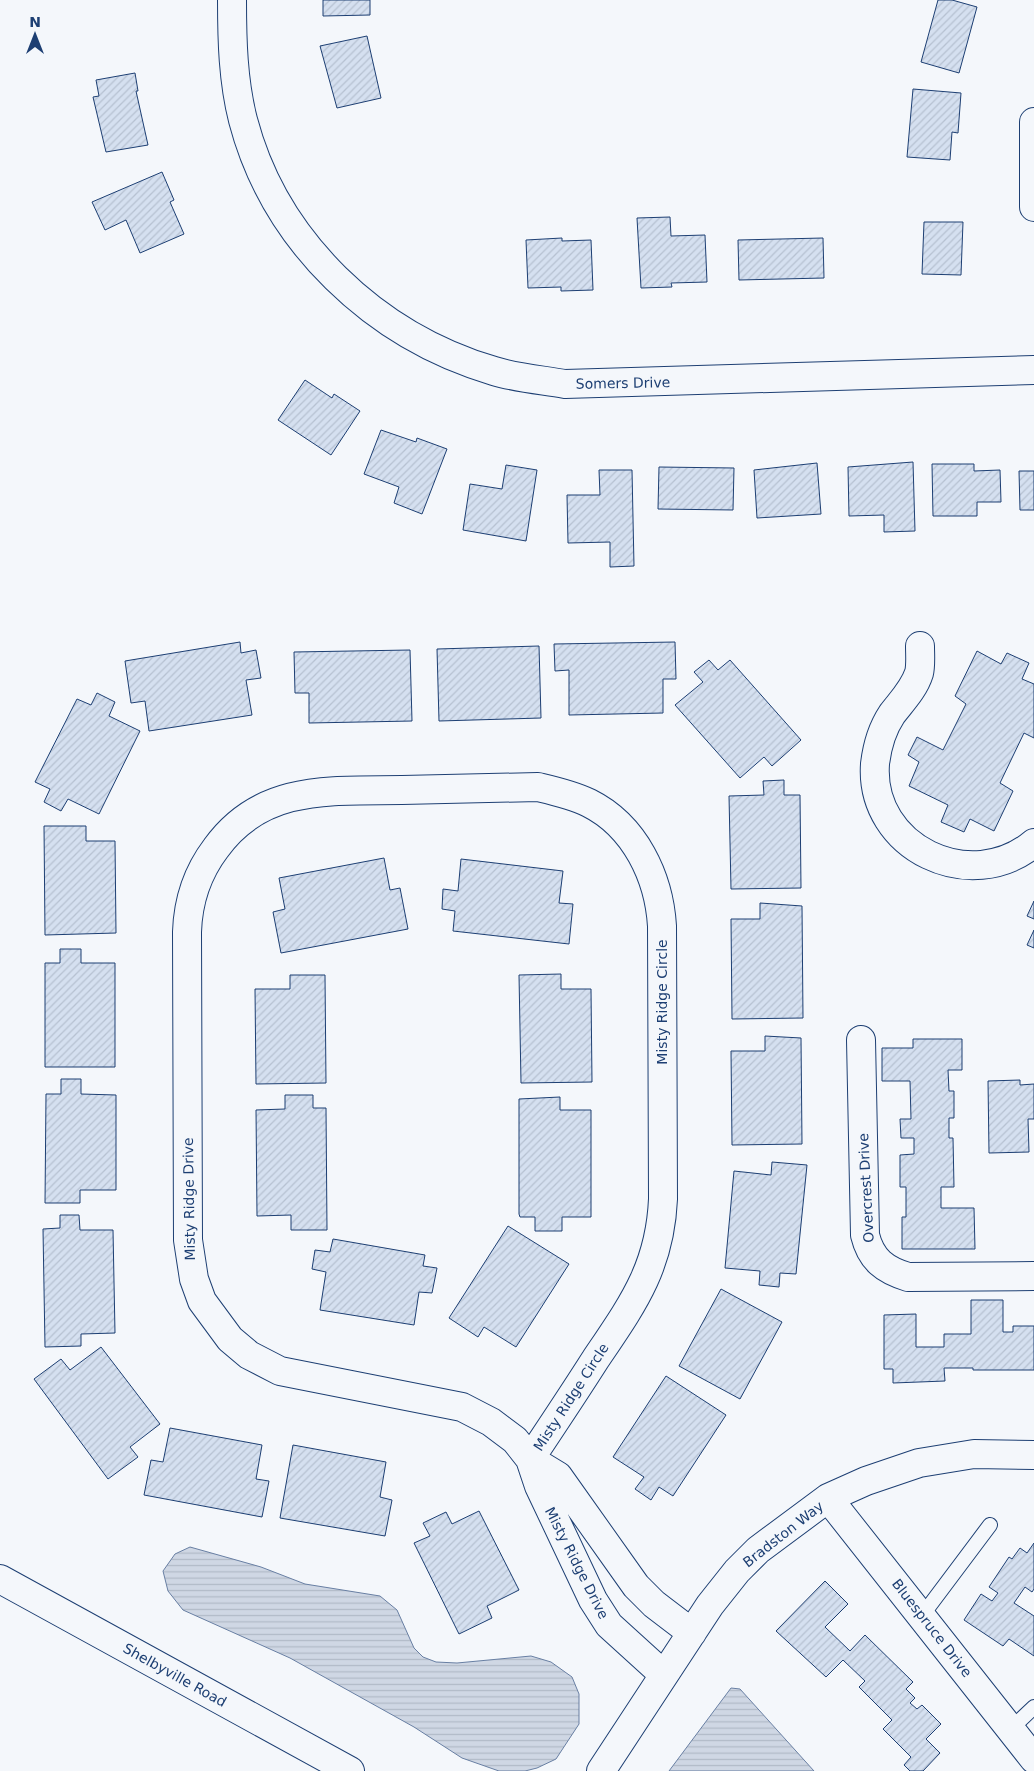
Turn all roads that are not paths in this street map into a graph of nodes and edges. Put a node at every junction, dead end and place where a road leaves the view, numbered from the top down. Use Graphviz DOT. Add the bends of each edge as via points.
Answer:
graph roads {
  1 [pos="232,0"];
  2 [pos="1034,122"];
  3 [pos="1034,207"];
  4 [pos="1034,370"];
  5 [pos="920,646"];
  6 [pos="323,792"];
  7 [pos="1034,844"];
  8 [pos="862,1040"];
  9 [pos="1034,1276"];
  10 [pos="1034,1455"];
  11 [pos="530,1459"];
  12 [pos="828,1498"];
  13 [pos="990,1525"];
  14 [pos="0,1579"];
  15 [pos="921,1616"];
  16 [pos="692,1633"];
  17 [pos="664,1675"];
  18 [pos="1034,1707"];
  19 [pos="1012,1728"];
  20 [pos="1034,1759"];
  21 [pos="350,1771"];
  22 [pos="601,1771"];
  1 -- 4 [label="street, Somers Drive" via="232,48 240,108 258,163 278,204 320,262 360,301 394,325 444,353 496,372 565,384"];
  2 -- 3 [label="street"];
  5 -- 7 [label="street" via="918,674 911,690 887,722 877,749 876,779 885,811 909,843 922,853 954,865 987,865"];
  6 -- 11 [label="street, Misty Ridge Drive" via="271,803 240,820 209,857 193,893 187,932 188,1210 189,1254 194,1278 202,1302 230,1339 269,1367 462,1407 497,1426 515,1440"];
  6 -- 11 [label="street, Misty Ridge Circle" via="538,787 557,792 590,804 618,825 636,846 655,885 662,926 663,1199 659,1235 649,1271 636,1299"];
  8 -- 9 [label="street, Overcrest Drive" via="865,1235 878,1263 908,1277"];
  10 -- 12 [label="street, Bradston Way" via="974,1454 919,1463"];
  11 -- 16 [label="street, Misty Ridge Drive" via="558,1476 636,1586"];
  11 -- 17 [label="street, Misty Ridge Drive" via="539,1486 593,1600 609,1625"];
  12 -- 15 [label="street, Bluespruce Drive"];
  12 -- 16 [label="street, Bradston Way" via="758,1550 710,1605"];
  13 -- 15 [label="lane"];
  14 -- 21 [label="street, Shelbyville Road"];
  15 -- 19 [label="street, Bluespruce Drive"];
  16 -- 17 [label="street, Bradston Way"];
  17 -- 22 [label="street, Bradston Way"];
  18 -- 19 [label="lane"];
  19 -- 20 [label="street, Bluespruce Drive"];
}
